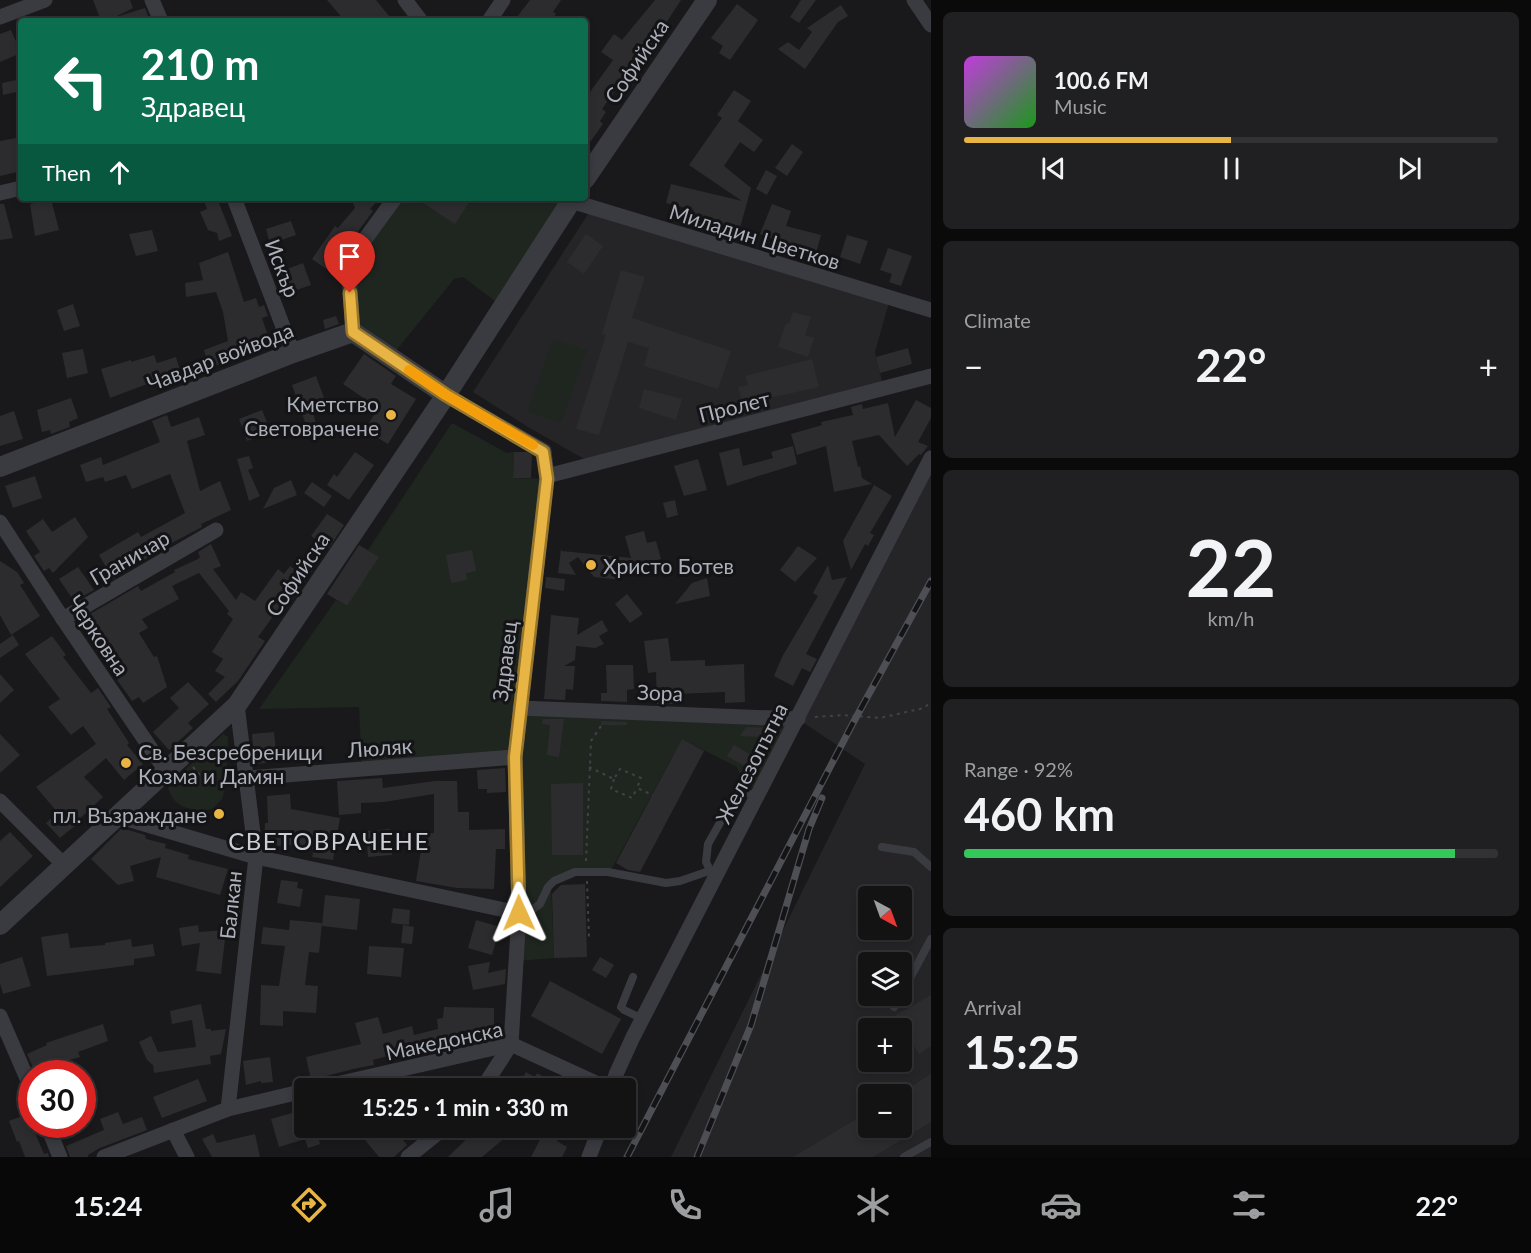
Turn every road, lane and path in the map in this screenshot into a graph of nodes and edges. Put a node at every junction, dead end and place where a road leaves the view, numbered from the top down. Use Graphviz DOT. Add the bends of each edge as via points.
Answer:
graph roads {
  1 [pos="45,0"];
  2 [pos="152,0"];
  3 [pos="405,0"];
  4 [pos="503,0"];
  5 [pos="707,0"];
  6 [pos="914,0"];
  7 [pos="0,17"];
  8 [pos="160,18"];
  9 [pos="419,18"];
  10 [pos="491,18"];
  11 [pos="931,25"];
  12 [pos="588,176"];
  13 [pos="18,189"];
  14 [pos="0,193"];
  15 [pos="235,201"];
  16 [pos="393,201"];
  17 [pos="569,201"];
  18 [pos="577,201"];
  19 [pos="931,310"];
  20 [pos="353,332"];
  21 [pos="293,353"];
  22 [pos="931,376"];
  23 [pos="446,395"];
  24 [pos="931,458"];
  25 [pos="0,467"];
  26 [pos="548,476"];
  27 [pos="0,522"];
  28 [pos="216,530"];
  29 [pos="63,620"];
  30 [pos="931,702"];
  31 [pos="237,705"];
  32 [pos="520,708"];
  33 [pos="602,711"];
  34 [pos="798,719"];
  35 [pos="515,757"];
  36 [pos="189,763"];
  37 [pos="589,767"];
  38 [pos="166,771"];
  39 [pos="248,778"];
  40 [pos="614,778"];
  41 [pos="204,780"];
  42 [pos="637,788"];
  43 [pos="653,795"];
  44 [pos="757,797"];
  45 [pos="0,801"];
  46 [pos="117,816"];
  47 [pos="882,847"];
  48 [pos="256,857"];
  49 [pos="64,865"];
  50 [pos="931,867"];
  51 [pos="586,871"];
  52 [pos="713,873"];
  53 [pos="519,913"];
  54 [pos="0,925"];
  55 [pos="589,939"];
  56 [pos="931,939"];
  57 [pos="912,974"];
  58 [pos="633,977"];
  59 [pos="0,1016"];
  60 [pos="643,1019"];
  61 [pos="511,1044"];
  62 [pos="19,1060"];
  63 [pos="363,1078"];
  64 [pos="489,1078"];
  65 [pos="586,1078"];
  66 [pos="615,1078"];
  67 [pos="294,1093"];
  68 [pos="228,1109"];
  69 [pos="173,1130"];
  70 [pos="52,1138"];
  71 [pos="432,1138"];
  72 [pos="596,1138"];
  73 [pos="931,1142"];
  74 [pos="60,1157"];
  75 [pos="104,1157"];
  76 [pos="187,1157"];
  77 [pos="408,1157"];
  78 [pos="589,1157"];
  79 [pos="904,1157"];
  1 -- 7 [label="street"];
  2 -- 8 [label="street"];
  3 -- 9 [label="street"];
  4 -- 10 [label="street"];
  5 -- 12 [label="street, Софийска"];
  6 -- 11 [label="street"];
  13 -- 14 [label="street"];
  15 -- 21 [label="street, Искър"];
  16 -- 20 [label="street" via="355,253 349,274"];
  17 -- 23 [label="street, Софийска"];
  18 -- 19 [label="street, Миладин Цветков"];
  20 -- 21 [label="street, Чавдар войвода"];
  20 -- 23 [label="street"];
  21 -- 25 [label="street, Чавдар войвода"];
  22 -- 26 [label="street, Пролет"];
  23 -- 26 [label="street, Здравец" via="543,452"];
  23 -- 31 [label="street, Софийска"];
  24 -- 34 [label="street, Железопътна"];
  26 -- 32 [label="street, Здравец"];
  27 -- 29 [label="street, Черковна"];
  28 -- 29 [label="street, Граничар"];
  29 -- 38 [label="street, Черковна"];
  30 -- 34 [label="path" via="924,708 880,718 843,715"];
  31 -- 38 [label="street, Софийска"];
  31 -- 39 [label="street, Балкан"];
  32 -- 33 [label="street, Зора"];
  32 -- 35 [label="street, Здравец"];
  33 -- 34 [label="street, Зора"];
  33 -- 37 [label="path" via="601,728 591,741"];
  34 -- 44 [label="street, Железопътна"];
  35 -- 39 [label="street, Люляк"];
  35 -- 53 [label="street, Здравец"];
  36 -- 41 [label="path"];
  37 -- 40 [label="path"];
  37 -- 51 [label="path"];
  38 -- 46 [label="street, Софийска"];
  39 -- 48 [label="street, Балкан"];
  40 -- 42 [label="path" via="620,769 641,778"];
  40 -- 42 [label="path" via="611,789 632,798"];
  42 -- 43 [label="path"];
  44 -- 52 [label="street, Железопътна"];
  44 -- 52 [label="lane" via="745,792 735,796 708,844 706,862"];
  45 -- 49 [label="street"];
  46 -- 48 [label="street"];
  46 -- 49 [label="street, Софийска"];
  47 -- 50 [label="lane" via="914,852"];
  48 -- 53 [label="street"];
  48 -- 68 [label="street, Балкан"];
  49 -- 54 [label="street, Софийска"];
  51 -- 52 [label="lane" via="666,883"];
  51 -- 53 [label="lane" via="554,881 540,903"];
  51 -- 55 [label="path"];
  52 -- 60 [label="street, Железопътна"];
  53 -- 61 [label="street, Здравец"];
  56 -- 57 [label="lane"];
  58 -- 60 [label="lane" via="621,1006"];
  59 -- 62 [label="street"];
  60 -- 66 [label="street, Железопътна"];
  61 -- 63 [label="street, Македонска"];
  61 -- 64 [label="street, Здравец"];
  61 -- 65 [label="street, Македонска"];
  67 -- 68 [label="street"];
  68 -- 69 [label="street"];
  69 -- 75 [label="street"];
  69 -- 76 [label="street"];
  70 -- 74 [label="street"];
  71 -- 77 [label="street"];
  72 -- 78 [label="street"];
  73 -- 79 [label="lane"];
}
